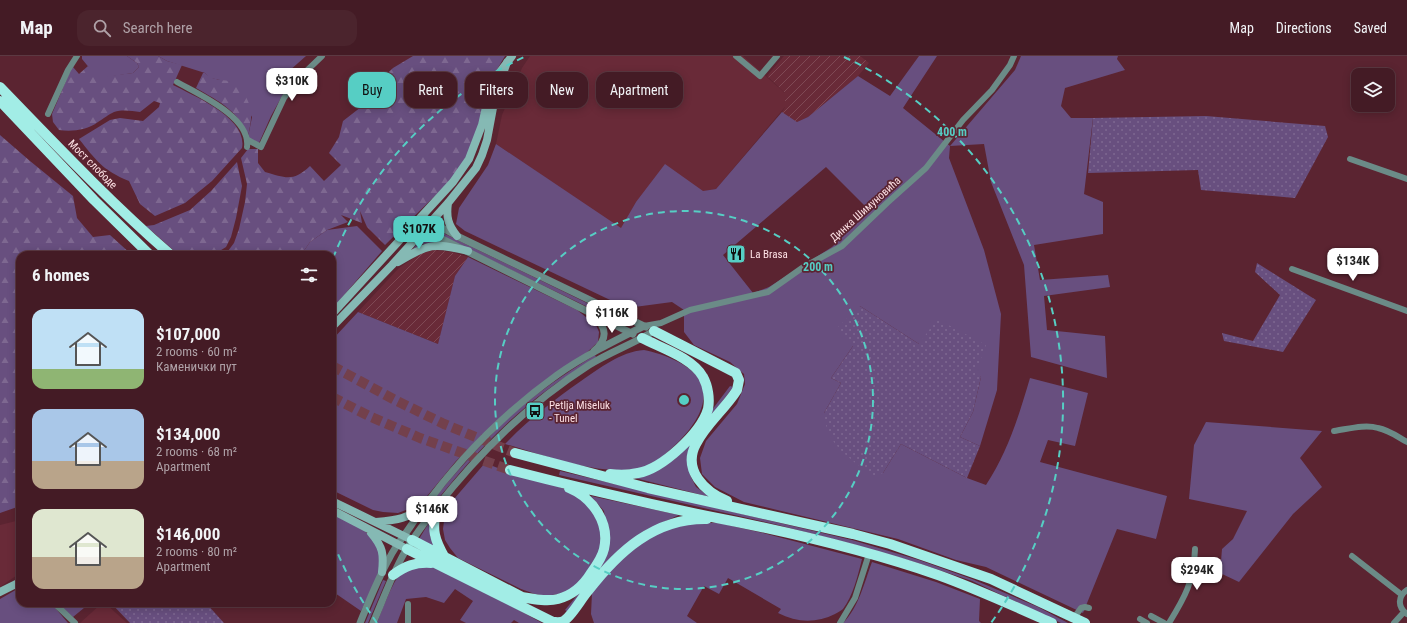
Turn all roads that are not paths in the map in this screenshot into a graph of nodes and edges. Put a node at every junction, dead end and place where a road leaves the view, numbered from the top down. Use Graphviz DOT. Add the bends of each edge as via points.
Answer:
graph roads {
  1 [pos="77,56"];
  2 [pos="322,56"];
  3 [pos="736,56"];
  4 [pos="777,56"];
  5 [pos="1014,56"];
  6 [pos="509,59"];
  7 [pos="176,82"];
  8 [pos="0,88"];
  9 [pos="0,101"];
  10 [pos="48,114"];
  11 [pos="1350,159"];
  12 [pos="1407,179"];
  13 [pos="448,203"];
  14 [pos="423,216"];
  15 [pos="431,222"];
  16 [pos="416,223"];
  17 [pos="424,230"];
  18 [pos="457,236"];
  19 [pos="146,251"];
  20 [pos="167,251"];
  21 [pos="468,252"];
  22 [pos="392,265"];
  23 [pos="1292,269"];
  24 [pos="336,310"];
  25 [pos="1407,311"];
  26 [pos="590,312"];
  27 [pos="336,323"];
  28 [pos="661,323"];
  29 [pos="644,326"];
  30 [pos="654,331"];
  31 [pos="631,333"];
  32 [pos="642,338"];
  33 [pos="586,358"];
  34 [pos="1334,431"];
  35 [pos="1407,442"];
  36 [pos="515,453"];
  37 [pos="510,470"];
  38 [pos="586,472"];
  39 [pos="551,480"];
  40 [pos="336,503"];
  41 [pos="425,505"];
  42 [pos="436,508"];
  43 [pos="753,510"];
  44 [pos="336,512"];
  45 [pos="734,520"];
  46 [pos="375,522"];
  47 [pos="368,529"];
  48 [pos="408,538"];
  49 [pos="402,547"];
  50 [pos="1195,549"];
  51 [pos="874,555"];
  52 [pos="1352,556"];
  53 [pos="442,561"];
  54 [pos="382,572"];
  55 [pos="393,575"];
  56 [pos="16,581"];
  57 [pos="16,584"];
  58 [pos="1407,590"];
  59 [pos="2,591"];
  60 [pos="1402,594"];
  61 [pos="408,604"];
  62 [pos="58,607"];
  63 [pos="1089,608"];
  64 [pos="1405,613"];
  65 [pos="1151,616"];
  66 [pos="1074,618"];
  67 [pos="1140,619"];
  68 [pos="841,622"];
  69 [pos="75,623"];
  70 [pos="360,623"];
  71 [pos="373,623"];
  72 [pos="408,623"];
  73 [pos="1052,623"];
  74 [pos="1085,623"];
  75 [pos="1147,623"];
  76 [pos="1164,623"];
  77 [pos="1169,623"];
  78 [pos="1394,623"];
  1 -- 10 [label="street"];
  2 -- 7 [label="street" via="297,80 284,98 261,147 247,144 241,126 218,104"];
  3 -- 4 [label="street" via="760,76"];
  5 -- 28 [label="street, Динка Шимуновића" via="992,90 963,120 926,168 842,246 802,268 768,292 690,310"];
  6 -- 13 [label="main road" via="495,97 482,155 476,168"];
  6 -- 14 [label="main road" via="490,89 482,125 469,159"];
  8 -- 20 [label="highway, Мост слободе" via="126,215"];
  9 -- 19 [label="highway"];
  11 -- 12 [label="street"];
  13 -- 15 [label="main road"];
  13 -- 18 [label="main road" via="446,214 450,227"];
  14 -- 15 [label="street"];
  14 -- 16 [label="main road"];
  15 -- 17 [label="main road"];
  15 -- 18 [label="street"];
  16 -- 17 [label="street"];
  16 -- 24 [label="main road"];
  17 -- 21 [label="street"];
  17 -- 22 [label="main road"];
  18 -- 29 [label="street"];
  21 -- 22 [label="main road" via="451,247 431,246"];
  21 -- 26 [label="street"];
  22 -- 27 [label="main road"];
  23 -- 25 [label="street"];
  26 -- 31 [label="street"];
  26 -- 33 [label="street" via="602,325 604,337 599,346"];
  28 -- 29 [label="street, Динка Шимуновића"];
  28 -- 30 [label="street, Динка Шимуновића"];
  29 -- 30 [label="street"];
  29 -- 31 [label="street"];
  30 -- 32 [label="street"];
  30 -- 43 [label="highway" via="736,372 739,383 737,390 696,443 692,461 697,478 709,492 725,501"];
  31 -- 32 [label="street"];
  31 -- 33 [label="street"];
  32 -- 38 [label="highway" via="691,363 703,376 708,389 708,410 693,434 665,462 638,473"];
  32 -- 42 [label="street" via="591,365 532,407 468,468"];
  33 -- 41 [label="street" via="558,374 493,428"];
  34 -- 35 [label="street" via="1378,428"];
  36 -- 38 [label="highway"];
  37 -- 39 [label="highway"];
  38 -- 43 [label="highway"];
  39 -- 45 [label="highway"];
  39 -- 53 [label="highway" via="573,489 591,502 605,531 604,551 580,587 558,599 522,597"];
  40 -- 46 [label="main road"];
  41 -- 46 [label="main road" via="402,519"];
  41 -- 48 [label="street"];
  42 -- 48 [label="street"];
  42 -- 53 [label="highway" via="434,534"];
  43 -- 66 [label="highway" via="853,534 927,556 982,576"];
  44 -- 47 [label="main road"];
  45 -- 51 [label="highway"];
  45 -- 53 [label="highway" via="684,520 666,525 645,536 616,559 562,622 553,622"];
  46 -- 48 [label="main road"];
  47 -- 49 [label="main road"];
  47 -- 54 [label="main road" via="383,553"];
  48 -- 49 [label="street"];
  48 -- 53 [label="highway"];
  49 -- 53 [label="highway"];
  49 -- 54 [label="street"];
  49 -- 55 [label="street"];
  50 -- 77 [label="street" via="1189,587"];
  51 -- 68 [label="street"];
  51 -- 73 [label="highway" via="978,590"];
  52 -- 60 [label="street"];
  53 -- 55 [label="highway" via="413,564"];
  54 -- 70 [label="street"];
  55 -- 71 [label="street"];
  56 -- 59 [label="main road"];
  57 -- 59 [label="main road"];
  58 -- 60 [label="street"];
  60 -- 64 [label="street" via="1400,604"];
  61 -- 72 [label="street"];
  62 -- 69 [label="street"];
  63 -- 66 [label="street" via="1081,608"];
  64 -- 78 [label="street"];
  65 -- 76 [label="street"];
  66 -- 74 [label="highway"];
  67 -- 75 [label="street"];
}
